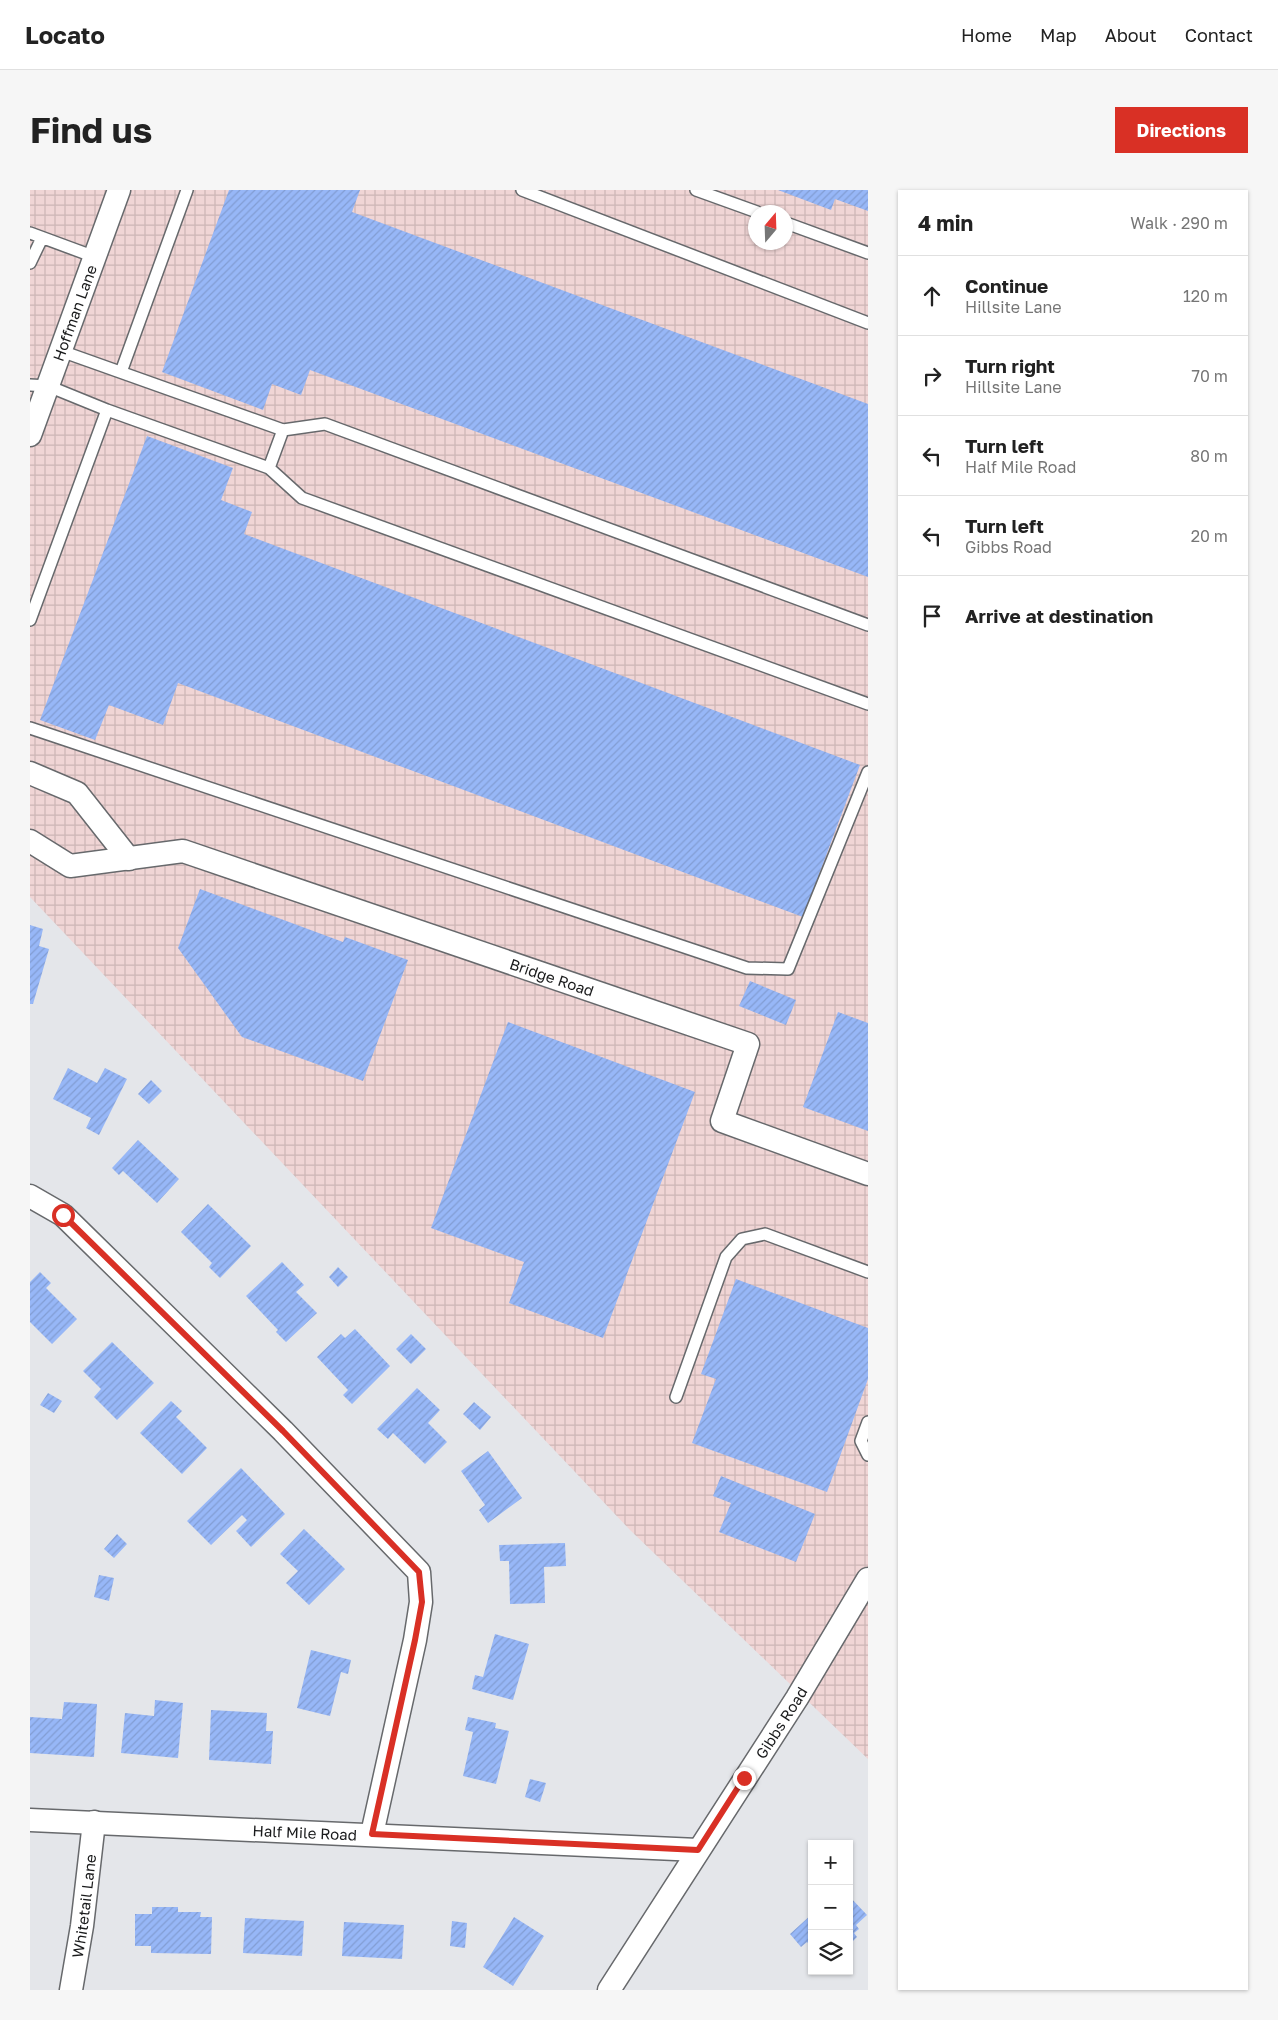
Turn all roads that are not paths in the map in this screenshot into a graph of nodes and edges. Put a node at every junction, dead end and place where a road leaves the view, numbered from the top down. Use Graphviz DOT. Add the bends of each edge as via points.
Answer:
graph roads {
  1 [pos="119,190"];
  2 [pos="187,190"];
  3 [pos="522,190"];
  4 [pos="696,190"];
  5 [pos="748,209"];
  6 [pos="793,226"];
  7 [pos="30,233"];
  8 [pos="42,238"];
  9 [pos="868,253"];
  10 [pos="95,257"];
  11 [pos="30,263"];
  12 [pos="868,323"];
  13 [pos="61,351"];
  14 [pos="121,372"];
  15 [pos="39,385"];
  16 [pos="107,410"];
  17 [pos="283,430"];
  18 [pos="30,434"];
  19 [pos="269,468"];
  20 [pos="30,620"];
  21 [pos="868,626"];
  22 [pos="868,704"];
  23 [pos="30,728"];
  24 [pos="868,772"];
  25 [pos="30,774"];
  26 [pos="30,841"];
  27 [pos="129,859"];
  28 [pos="868,1174"];
  29 [pos="30,1196"];
  30 [pos="868,1272"];
  31 [pos="676,1397"];
  32 [pos="868,1422"];
  33 [pos="868,1455"];
  34 [pos="868,1579"];
  35 [pos="30,1820"];
  36 [pos="94,1822"];
  37 [pos="372,1834"];
  38 [pos="698,1850"];
  39 [pos="71,1990"];
  40 [pos="609,1990"];
  1 -- 10 [label="street, Hoffman Lane"];
  2 -- 14 [label="lane"];
  3 -- 12 [label="lane"];
  4 -- 5 [label="lane"];
  6 -- 9 [label="lane"];
  7 -- 8 [label="lane"];
  8 -- 10 [label="lane"];
  8 -- 11 [label="lane"];
  10 -- 13 [label="street, Hoffman Lane"];
  13 -- 14 [label="lane"];
  13 -- 15 [label="street, Hoffman Lane"];
  14 -- 17 [label="lane"];
  15 -- 16 [label="lane"];
  15 -- 18 [label="street, Hoffman Lane"];
  16 -- 19 [label="lane"];
  16 -- 20 [label="lane"];
  17 -- 19 [label="lane"];
  17 -- 21 [label="lane" via="325,424"];
  19 -- 22 [label="lane" via="302,498"];
  23 -- 24 [label="lane" via="747,968 788,968"];
  25 -- 27 [label="street" via="76,793"];
  26 -- 27 [label="street, Bridge Road" via="70,866"];
  27 -- 28 [label="street, Bridge Road" via="183,851 748,1044 722,1121"];
  29 -- 37 [label="street" via="63,1215 283,1431 419,1572 422,1602"];
  30 -- 31 [label="lane" via="765,1234 742,1239 726,1256"];
  32 -- 33 [label="lane" via="861,1441"];
  34 -- 38 [label="street, Gibbs Road" via="797,1698"];
  35 -- 36 [label="street, Half Mile Road"];
  36 -- 37 [label="street, Half Mile Road"];
  36 -- 39 [label="street, Whitetail Lane"];
  37 -- 38 [label="street, Half Mile Road"];
  38 -- 40 [label="street, Gibbs Road"];
}
